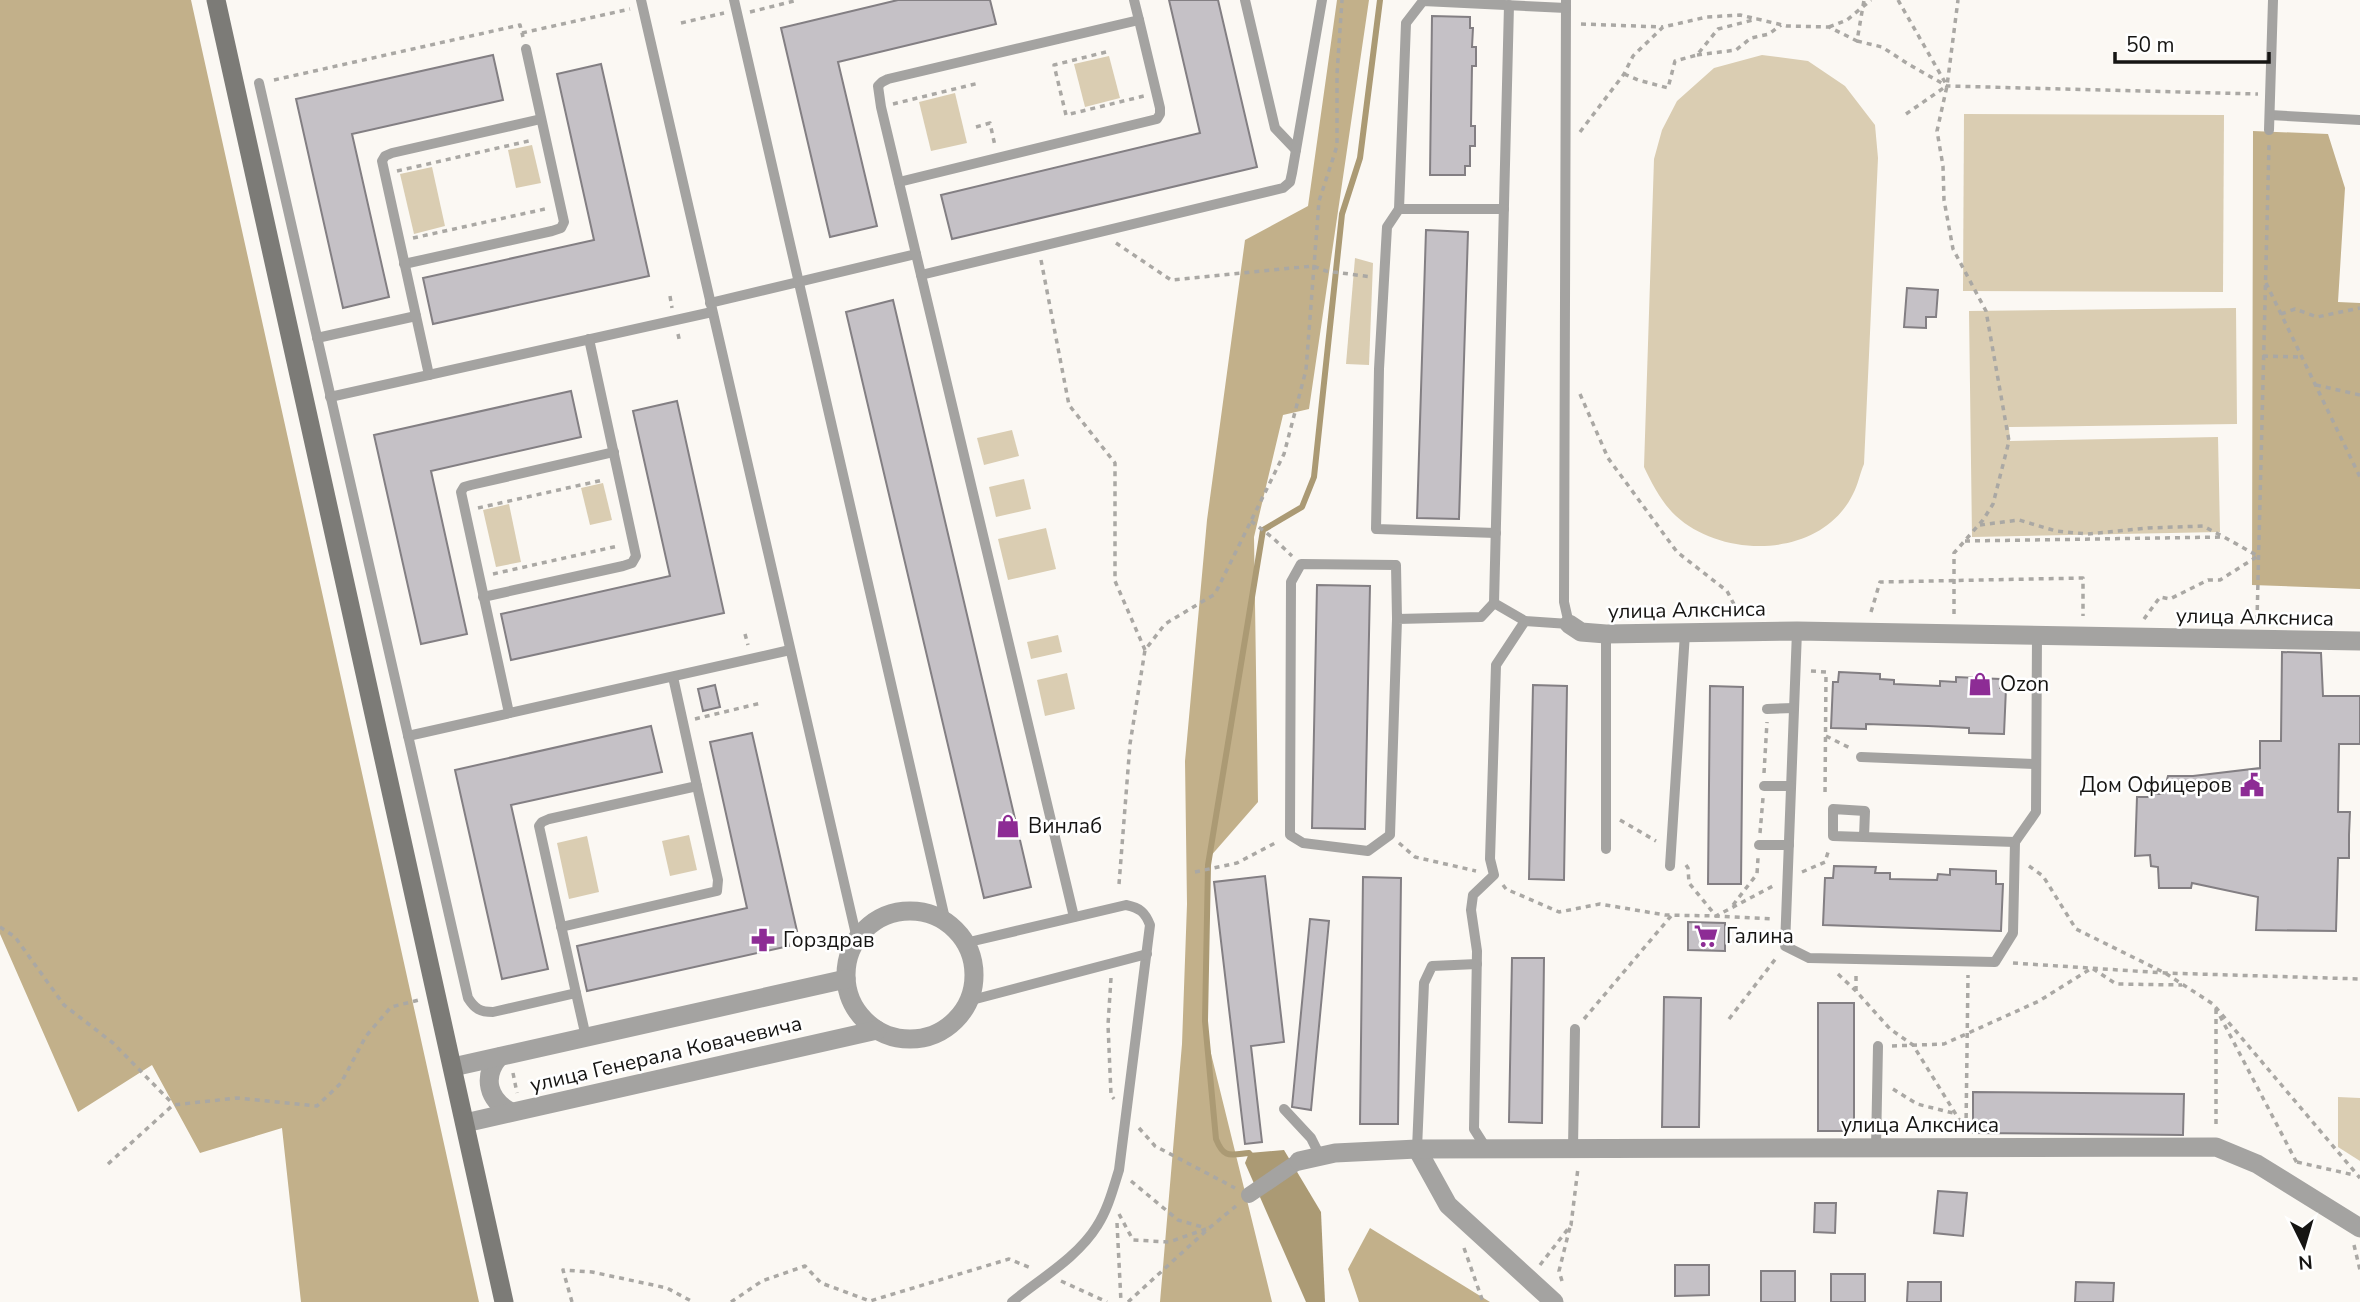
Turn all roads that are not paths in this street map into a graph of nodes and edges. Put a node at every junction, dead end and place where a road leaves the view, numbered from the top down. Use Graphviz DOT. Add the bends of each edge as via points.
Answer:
graph roads {
  1 [pos="216,0"];
  2 [pos="1134,0"];
  3 [pos="1245,0"];
  4 [pos="1322,0"];
  5 [pos="2273,0"];
  6 [pos="641,3"];
  7 [pos="1566,4"];
  8 [pos="1509,5"];
  9 [pos="736,8"];
  10 [pos="1139,20"];
  11 [pos="526,50"];
  12 [pos="258,83"];
  13 [pos="2270,115"];
  14 [pos="541,119"];
  15 [pos="2360,120"];
  16 [pos="2269,130"];
  17 [pos="1296,150"];
  18 [pos="899,182"];
  19 [pos="1399,209"];
  20 [pos="1504,209"];
  21 [pos="916,254"];
  22 [pos="404,264"];
  23 [pos="921,275"];
  24 [pos="799,282"];
  25 [pos="711,307"];
  26 [pos="416,316"];
  27 [pos="317,338"];
  28 [pos="589,340"];
  29 [pos="429,375"];
  30 [pos="330,397"];
  31 [pos="614,453"];
  32 [pos="1496,533"];
  33 [pos="483,597"];
  34 [pos="1494,603"];
  35 [pos="1397,619"];
  36 [pos="1525,621"];
  37 [pos="1569,624"];
  38 [pos="1797,631"];
  39 [pos="1685,633"];
  40 [pos="1606,634"];
  41 [pos="2037,635"];
  42 [pos="2360,641"];
  43 [pos="790,650"];
  44 [pos="673,677"];
  45 [pos="1794,708"];
  46 [pos="1767,709"];
  47 [pos="509,713"];
  48 [pos="408,736"];
  49 [pos="1861,757"];
  50 [pos="2036,764"];
  51 [pos="698,786"];
  52 [pos="1764,786"];
  53 [pos="1791,786"];
  54 [pos="1864,837"];
  55 [pos="2015,842"];
  56 [pos="1759,845"];
  57 [pos="1789,845"];
  58 [pos="1606,849"];
  59 [pos="1670,866"];
  60 [pos="1074,917"];
  61 [pos="946,923"];
  62 [pos="561,927"];
  63 [pos="856,939"];
  64 [pos="965,943"];
  65 [pos="1147,954"];
  66 [pos="1477,964"];
  67 [pos="846,979"];
  68 [pos="576,993"];
  69 [pos="968,1001"];
  70 [pos="1575,1029"];
  71 [pos="877,1030"];
  72 [pos="586,1037"];
  73 [pos="1878,1046"];
  74 [pos="505,1060"];
  75 [pos="453,1067"];
  76 [pos="515,1106"];
  77 [pos="1284,1109"];
  78 [pos="465,1123"];
  79 [pos="1876,1147"];
  80 [pos="1417,1149"];
  81 [pos="1486,1149"];
  82 [pos="1577,1149"];
  83 [pos="1320,1156"];
  84 [pos="1298,1161"];
  85 [pos="1249,1195"];
  86 [pos="2360,1228"];
  87 [pos="1559,1297"];
  88 [pos="504,1302"];
  89 [pos="1012,1302"];
  1 -- 75 [label="main road"];
  2 -- 10 [label="lane"];
  3 -- 17 [label="lane" via="1275,128"];
  4 -- 17 [label="lane"];
  5 -- 13 [label="lane"];
  6 -- 25 [label="lane"];
  7 -- 8 [label="lane"];
  7 -- 37 [label="lane" via="1564,602"];
  8 -- 19 [label="lane" via="1423,1 1405,23"];
  8 -- 20 [label="lane"];
  9 -- 24 [label="lane"];
  10 -- 18 [label="lane" via="1160,114 1157,119"];
  10 -- 18 [label="lane" via="882,82 878,86 881,107"];
  11 -- 14 [label="lane"];
  12 -- 27 [label="lane"];
  13 -- 15 [label="lane"];
  13 -- 16 [label="lane"];
  14 -- 22 [label="lane" via="385,156 384,174"];
  14 -- 22 [label="lane" via="561,205 561,228"];
  17 -- 23 [label="lane" via="1290,182 1283,187"];
  18 -- 21 [label="lane"];
  19 -- 20 [label="lane"];
  19 -- 32 [label="lane" via="1387,227 1376,529"];
  20 -- 32 [label="lane"];
  21 -- 23 [label="lane"];
  21 -- 24 [label="lane"];
  22 -- 26 [label="lane"];
  23 -- 60 [label="lane"];
  24 -- 25 [label="lane"];
  24 -- 61 [label="lane"];
  25 -- 28 [label="lane"];
  25 -- 43 [label="lane"];
  26 -- 27 [label="lane"];
  26 -- 29 [label="lane"];
  27 -- 30 [label="lane"];
  28 -- 29 [label="lane"];
  28 -- 31 [label="lane"];
  29 -- 30 [label="lane"];
  30 -- 48 [label="lane"];
  31 -- 33 [label="lane" via="634,542 632,563"];
  31 -- 33 [label="lane" via="464,486 464,511"];
  32 -- 34 [label="lane"];
  33 -- 47 [label="lane"];
  34 -- 35 [label="lane" via="1481,617"];
  34 -- 36 [label="lane, улица Алксниса"];
  35 -- 35 [label="lane" via="1390,835 1368,851 1303,843 1290,835 1290,583 1301,564 1396,565"];
  36 -- 37 [label="lane, улица Алксниса"];
  36 -- 66 [label="lane" via="1496,665 1490,859 1494,875 1472,895"];
  37 -- 40 [label="street, улица Алксниса" via="1581,632"];
  38 -- 39 [label="street, улица Алксниса"];
  38 -- 41 [label="street, улица Алксниса"];
  38 -- 45 [label="lane"];
  39 -- 40 [label="street, улица Алксниса"];
  39 -- 59 [label="lane"];
  40 -- 58 [label="lane"];
  41 -- 42 [label="street, улица Алксниса"];
  41 -- 50 [label="lane"];
  43 -- 44 [label="lane"];
  43 -- 63 [label="lane"];
  44 -- 47 [label="lane"];
  44 -- 51 [label="lane"];
  45 -- 46 [label="lane"];
  45 -- 53 [label="lane"];
  47 -- 48 [label="lane"];
  48 -- 68 [label="lane" via="473,1007 493,1012"];
  49 -- 50 [label="lane"];
  50 -- 55 [label="lane" via="2036,812"];
  51 -- 62 [label="lane" via="719,880 717,891"];
  51 -- 62 [label="lane" via="542,822 540,832"];
  52 -- 53 [label="lane"];
  53 -- 57 [label="lane"];
  54 -- 54 [label="lane" via="1833,836 1833,810 1865,811"];
  54 -- 55 [label="lane"];
  55 -- 57 [label="lane" via="2012,933 1994,962 1819,958 1785,946"];
  56 -- 57 [label="lane"];
  60 -- 64 [label="lane"];
  60 -- 65 [label="lane" via="1126,905 1138,908 1150,925"];
  61 -- 63 [label="street" via="929,914 896,912 880,918"];
  61 -- 64 [label="street"];
  62 -- 68 [label="lane"];
  63 -- 67 [label="street" via="848,956"];
  64 -- 69 [label="street" via="974,978"];
  65 -- 69 [label="lane"];
  65 -- 89 [label="lane" via="1119,1170 1111,1198 1097,1227 1074,1252"];
  66 -- 80 [label="lane" via="1432,966 1424,983"];
  66 -- 81 [label="lane" via="1474,1129"];
  67 -- 71 [label="street" via="852,1005"];
  67 -- 72 [label="street, улица Генерала Ковачевича"];
  68 -- 72 [label="lane"];
  69 -- 71 [label="street, улица Генерала Ковачевича" via="953,1023 923,1038 898,1038"];
  70 -- 82 [label="lane"];
  71 -- 76 [label="street, улица Генерала Ковачевича"];
  72 -- 74 [label="street, улица Генерала Ковачевича"];
  73 -- 79 [label="lane"];
  74 -- 75 [label="street, улица Генерала Ковачевича"];
  74 -- 76 [label="street" via="490,1070 489,1086 496,1102"];
  75 -- 78 [label="main road"];
  76 -- 78 [label="street, улица Генерала Ковачевича"];
  77 -- 83 [label="lane" via="1311,1138"];
  78 -- 88 [label="main road"];
  79 -- 82 [label="street, улица Алксниса"];
  79 -- 86 [label="street, улица Алксниса" via="1966,1139 2216,1147 2258,1164"];
  80 -- 81 [label="street, улица Алксниса"];
  80 -- 83 [label="street, улица Алксниса"];
  80 -- 87 [label="street" via="1448,1205 1528,1279"];
  81 -- 82 [label="street, улица Алксниса"];
  83 -- 84 [label="street, улица Алксниса"];
  84 -- 85 [label="street"];
}
